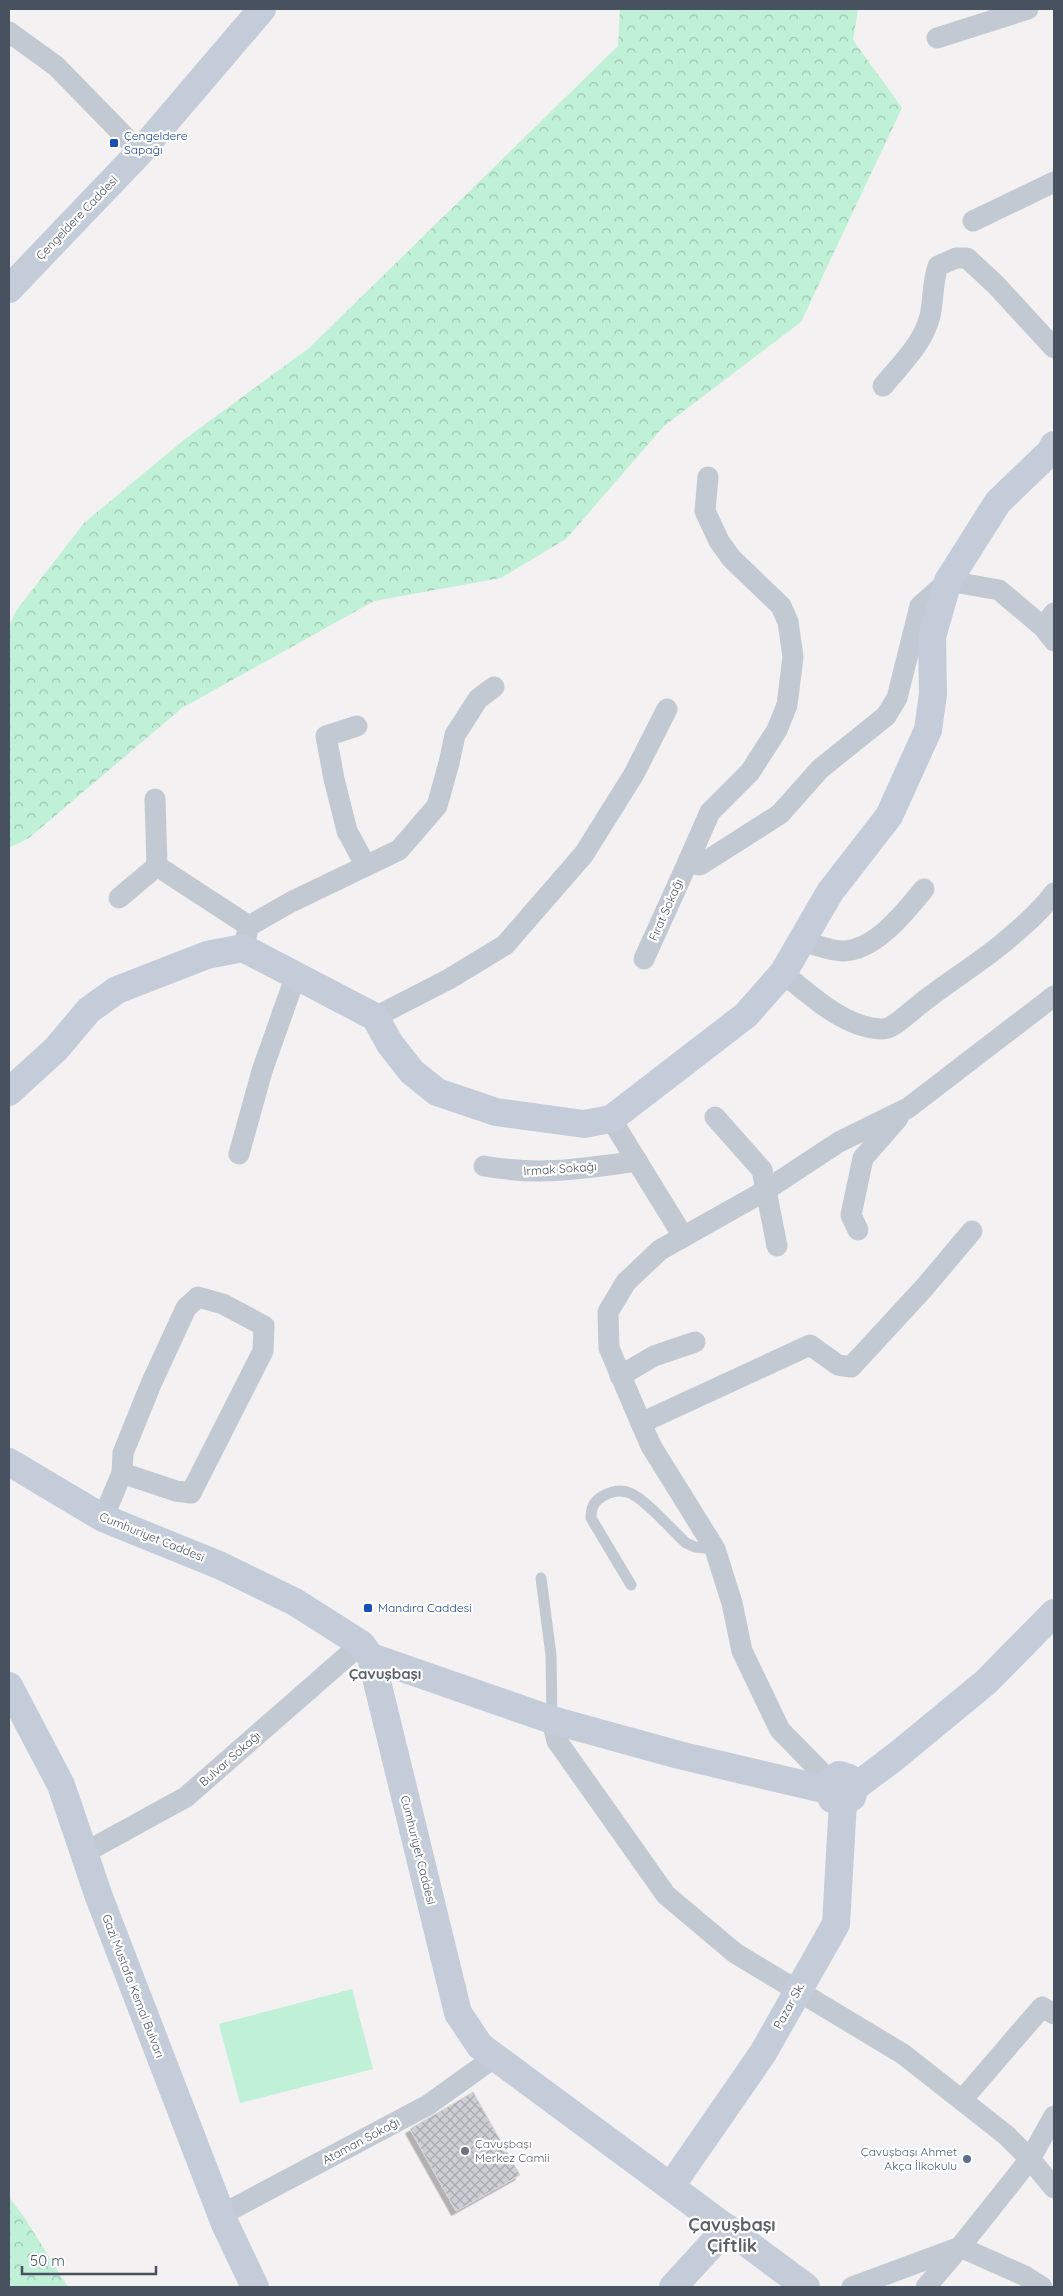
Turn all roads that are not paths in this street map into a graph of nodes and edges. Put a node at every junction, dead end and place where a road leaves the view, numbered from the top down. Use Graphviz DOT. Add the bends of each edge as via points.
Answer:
graph roads {
  1 [pos="262,9"];
  2 [pos="1028,9"];
  3 [pos="9,32"];
  4 [pos="937,38"];
  5 [pos="140,152"];
  6 [pos="1054,182"];
  7 [pos="973,221"];
  8 [pos="9,289"];
  9 [pos="1054,348"];
  10 [pos="883,386"];
  11 [pos="1053,452"];
  12 [pos="708,477"];
  13 [pos="948,581"];
  14 [pos="1051,627"];
  15 [pos="494,687"];
  16 [pos="667,709"];
  17 [pos="357,726"];
  18 [pos="155,800"];
  19 [pos="688,862"];
  20 [pos="157,866"];
  21 [pos="366,866"];
  22 [pos="924,889"];
  23 [pos="1054,893"];
  24 [pos="120,898"];
  25 [pos="246,937"];
  26 [pos="801,941"];
  27 [pos="644,959"];
  28 [pos="783,973"];
  29 [pos="296,975"];
  30 [pos="1054,996"];
  31 [pos="375,1017"];
  32 [pos="9,1092"];
  33 [pos="908,1108"];
  34 [pos="715,1116"];
  35 [pos="611,1119"];
  36 [pos="238,1154"];
  37 [pos="637,1161"];
  38 [pos="484,1166"];
  39 [pos="767,1189"];
  40 [pos="858,1230"];
  41 [pos="972,1231"];
  42 [pos="683,1236"];
  43 [pos="777,1246"];
  44 [pos="695,1342"];
  45 [pos="620,1376"];
  46 [pos="641,1424"];
  47 [pos="9,1462"];
  48 [pos="122,1473"];
  49 [pos="103,1518"];
  50 [pos="715,1549"];
  51 [pos="542,1578"];
  52 [pos="631,1585"];
  53 [pos="1054,1613"];
  54 [pos="366,1651"];
  55 [pos="9,1686"];
  56 [pos="552,1720"];
  57 [pos="839,1790"];
  58 [pos="84,1853"];
  59 [pos="798,1990"];
  60 [pos="1054,2014"];
  61 [pos="495,2057"];
  62 [pos="962,2100"];
  63 [pos="1054,2116"];
  64 [pos="1030,2159"];
  65 [pos="671,2186"];
  66 [pos="1054,2188"];
  67 [pos="222,2215"];
  68 [pos="727,2228"];
  69 [pos="960,2247"];
  70 [pos="255,2287"];
  71 [pos="673,2287"];
  72 [pos="806,2287"];
  73 [pos="852,2287"];
  74 [pos="926,2287"];
  75 [pos="1042,2287"];
  1 -- 5 [label="street, Çengeldere Caddesi"];
  2 -- 4 [label="street"];
  3 -- 5 [label="street" via="56,66"];
  5 -- 8 [label="street, Çengeldere Caddesi"];
  6 -- 7 [label="street"];
  9 -- 10 [label="street" via="968,258 956,258 938,266 930,315 921,340"];
  11 -- 13 [label="street" via="998,502"];
  12 -- 19 [label="street, Fırat Sokağı" via="705,511 719,541 731,558 781,606 788,622 794,657 787,705 777,730 750,772 710,812"];
  13 -- 14 [label="street" via="999,590"];
  13 -- 19 [label="street" via="920,606 898,698 886,716 820,769 780,814 700,865"];
  13 -- 26 [label="street" via="932,637 933,694 928,730 889,816 830,892"];
  15 -- 21 [label="street" via="478,699 455,735 437,806 399,850"];
  16 -- 31 [label="street" via="634,774 584,854 505,945 449,979"];
  17 -- 21 [label="street" via="326,736 347,831"];
  18 -- 20 [label="street"];
  19 -- 27 [label="street, Fırat Sokağı"];
  20 -- 24 [label="street"];
  20 -- 25 [label="street"];
  21 -- 25 [label="street" via="290,902"];
  22 -- 26 [label="street" via="903,916 870,943 843,951"];
  23 -- 28 [label="street" via="1002,944 884,1030 862,1027 819,1002"];
  25 -- 29 [label="street"];
  25 -- 32 [label="street" via="117,990 89,1010 56,1049"];
  26 -- 28 [label="street"];
  28 -- 35 [label="street" via="746,1015"];
  29 -- 31 [label="street"];
  29 -- 36 [label="street" via="262,1071"];
  30 -- 33 [label="street"];
  31 -- 35 [label="street" via="390,1044 412,1072 437,1092 496,1112 584,1124"];
  33 -- 39 [label="street" via="838,1142"];
  33 -- 40 [label="street" via="863,1158 851,1215"];
  34 -- 39 [label="street" via="762,1170"];
  35 -- 37 [label="street"];
  37 -- 38 [label="street, Irmak Sokağı" via="566,1171 517,1172"];
  37 -- 42 [label="street"];
  39 -- 42 [label="street"];
  39 -- 43 [label="street"];
  41 -- 46 [label="street" via="851,1367 838,1366 810,1345"];
  42 -- 45 [label="street" via="660,1250 626,1282 608,1312 609,1348"];
  44 -- 45 [label="street" via="654,1356"];
  45 -- 46 [label="street"];
  46 -- 50 [label="street" via="651,1446"];
  47 -- 49 [label="street, Cumhuriyet Caddesi"];
  48 -- 48 [label="street" via="123,1453 186,1308 198,1297 224,1304 264,1326 263,1352 191,1493"];
  48 -- 49 [label="street"];
  49 -- 54 [label="street, Cumhuriyet Caddesi" via="278,1593"];
  50 -- 52 [label="lane" via="686,1543 636,1496 624,1491 610,1492 597,1499 591,1518"];
  50 -- 57 [label="street" via="732,1602 742,1651 780,1730"];
  51 -- 56 [label="lane" via="551,1655"];
  53 -- 57 [label="street" via="986,1682 895,1757"];
  54 -- 56 [label="street"];
  54 -- 58 [label="street, Bulvar Sokağı" via="186,1797"];
  54 -- 61 [label="street, Cumhuriyet Caddesi" via="458,2013 480,2046"];
  55 -- 58 [label="street, Gazi Mustafa Kemal Bulvarı" via="61,1785"];
  56 -- 57 [label="street" via="678,1755"];
  56 -- 59 [label="street" via="556,1741 666,1896 735,1953"];
  57 -- 59 [label="street, Pazar Sk." via="836,1924"];
  58 -- 67 [label="street, Gazi Mustafa Kemal Bulvarı"];
  59 -- 62 [label="street" via="903,2054"];
  59 -- 65 [label="street, Pazar Sk." via="763,2052"];
  60 -- 62 [label="street" via="1042,2007"];
  61 -- 65 [label="street, Cumhuriyet Caddesi"];
  61 -- 67 [label="street, Ataman Sokağı" via="428,2105"];
  62 -- 64 [label="street"];
  63 -- 64 [label="street"];
  64 -- 66 [label="street"];
  64 -- 69 [label="street"];
  65 -- 68 [label="street, Cumhuriyet Caddesi"];
  67 -- 70 [label="street, Gazi Mustafa Kemal Bulvarı"];
  68 -- 71 [label="street"];
  68 -- 72 [label="street, Cumhuriyet Caddesi"];
  69 -- 73 [label="street"];
  69 -- 74 [label="street"];
  69 -- 75 [label="street"];
}
